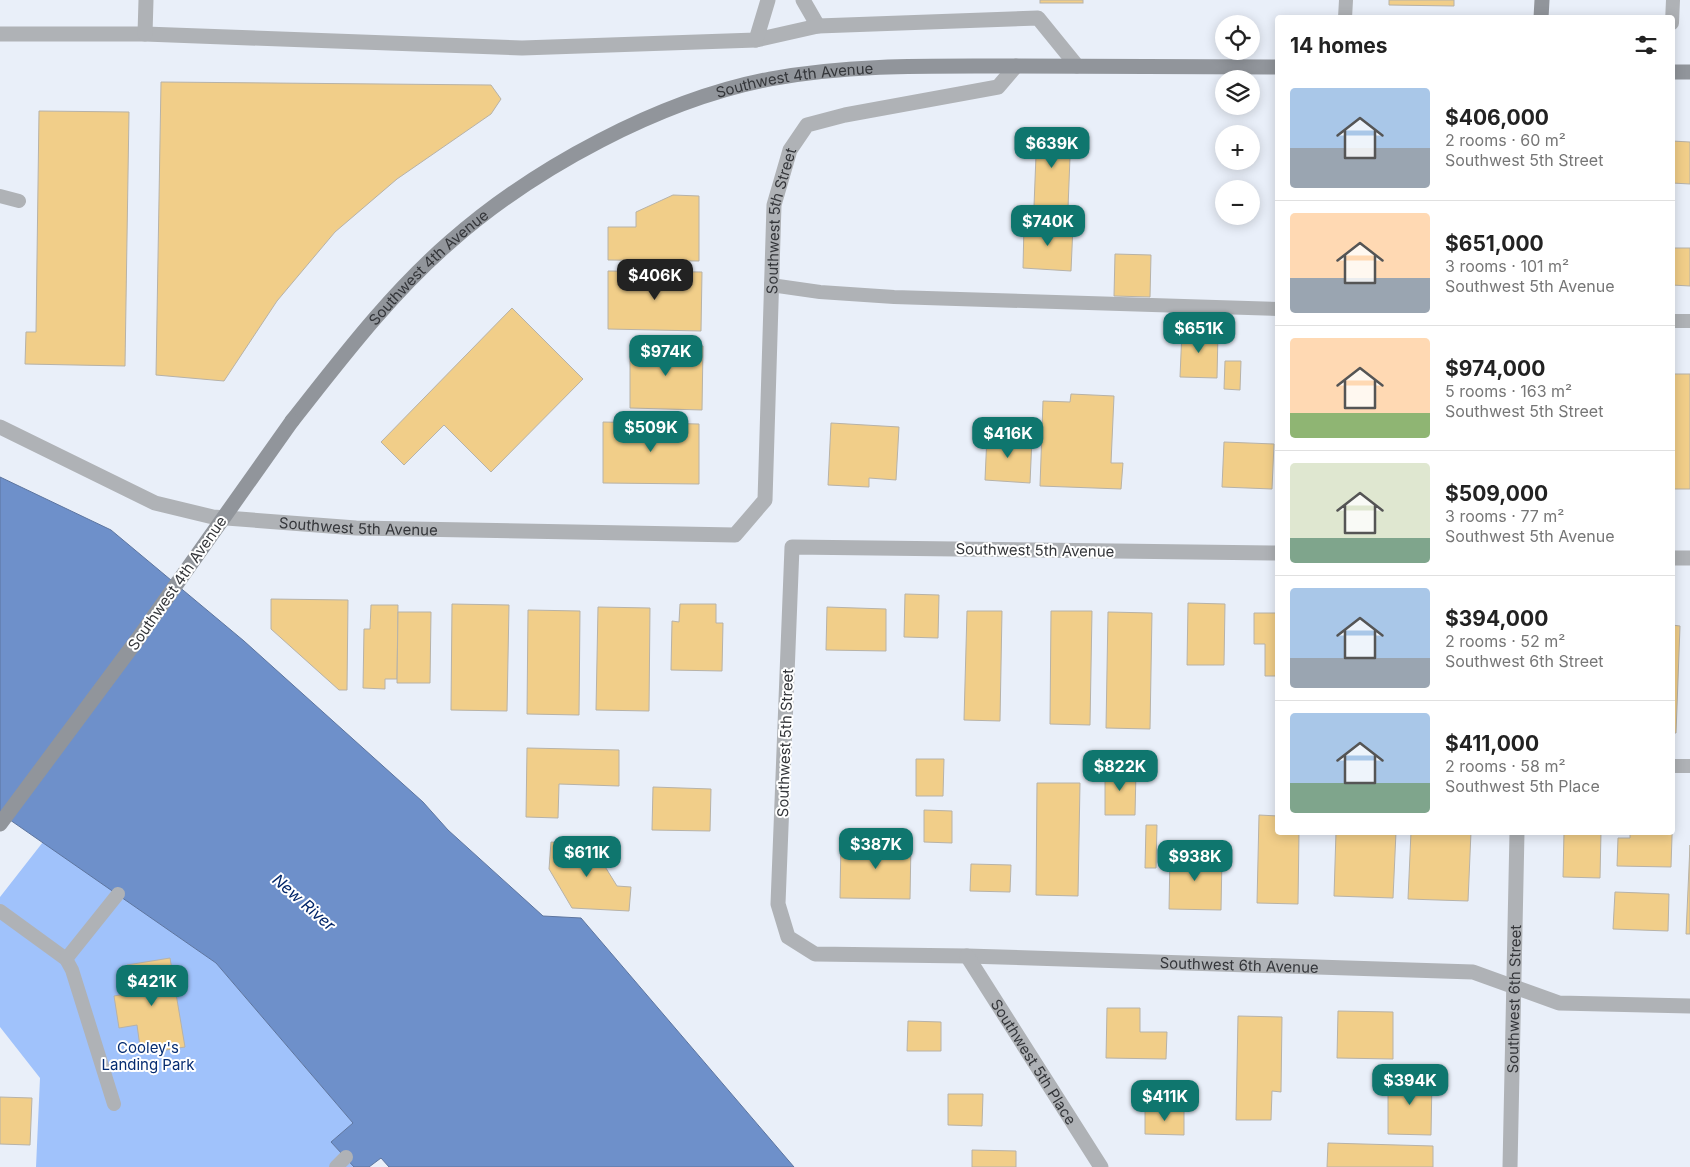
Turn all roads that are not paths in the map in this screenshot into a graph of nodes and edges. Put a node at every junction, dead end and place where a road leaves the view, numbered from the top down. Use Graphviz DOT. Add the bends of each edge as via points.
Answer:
graph roads {
  1 [pos="146,0"];
  2 [pos="768,0"];
  3 [pos="803,0"];
  4 [pos="1346,0"];
  5 [pos="1542,0"];
  6 [pos="1673,0"];
  7 [pos="1345,15"];
  8 [pos="1541,15"];
  9 [pos="1672,15"];
  10 [pos="818,26"];
  11 [pos="0,34"];
  12 [pos="145,34"];
  13 [pos="756,40"];
  14 [pos="1016,66"];
  15 [pos="1078,66"];
  16 [pos="1275,67"];
  17 [pos="1675,72"];
  18 [pos="1690,72"];
  19 [pos="0,196"];
  20 [pos="18,202"];
  21 [pos="772,285"];
  22 [pos="1275,309"];
  23 [pos="1675,321"];
  24 [pos="1690,321"];
  25 [pos="0,427"];
  26 [pos="735,535"];
  27 [pos="792,547"];
  28 [pos="1275,554"];
  29 [pos="1675,558"];
  30 [pos="1690,558"];
  31 [pos="1675,766"];
  32 [pos="1690,766"];
  33 [pos="0,824"];
  34 [pos="1517,835"];
  35 [pos="118,894"];
  36 [pos="0,911"];
  37 [pos="788,937"];
  38 [pos="968,956"];
  39 [pos="66,959"];
  40 [pos="1514,987"];
  41 [pos="1690,1006"];
  42 [pos="114,1104"];
  43 [pos="1101,1167"];
  44 [pos="1510,1167"];
  1 -- 12 [label="street"];
  2 -- 13 [label="street"];
  3 -- 10 [label="street"];
  4 -- 7 [label="lane"];
  5 -- 8 [label="main road"];
  6 -- 9 [label="lane"];
  10 -- 13 [label="street"];
  10 -- 15 [label="street" via="1038,18"];
  11 -- 12 [label="street"];
  12 -- 13 [label="street" via="522,48"];
  14 -- 15 [label="main road, Southwest 4th Avenue"];
  14 -- 21 [label="street, Southwest 5th Street" via="998,87 807,125 790,150 774,205"];
  14 -- 33 [label="main road, Southwest 4th Avenue, bridge" via="846,68 769,79 693,100 615,134 527,182 450,242 374,318 292,421 137,640"];
  15 -- 16 [label="main road, Southwest 4th Avenue"];
  17 -- 18 [label="main road"];
  19 -- 20 [label="lane"];
  21 -- 22 [label="lane" via="894,297"];
  21 -- 26 [label="street, Southwest 5th Street" via="765,500"];
  23 -- 24 [label="lane"];
  25 -- 26 [label="street, Southwest 5th Avenue" via="155,503 213,517 356,528"];
  27 -- 28 [label="street, Southwest 5th Avenue"];
  27 -- 37 [label="street, Southwest 5th Street" via="778,904"];
  29 -- 30 [label="street"];
  31 -- 32 [label="lane"];
  34 -- 40 [label="street, Southwest 6th Street"];
  35 -- 39 [label="lane"];
  36 -- 39 [label="lane"];
  37 -- 38 [label="street, Southwest 6th Avenue" via="815,954"];
  38 -- 40 [label="street, Southwest 6th Avenue" via="1473,972"];
  38 -- 43 [label="street, Southwest 5th Place"];
  39 -- 42 [label="lane"];
  40 -- 41 [label="street, Southwest 6th Avenue" via="1559,1003"];
  40 -- 44 [label="street, Southwest 6th Street"];
}
